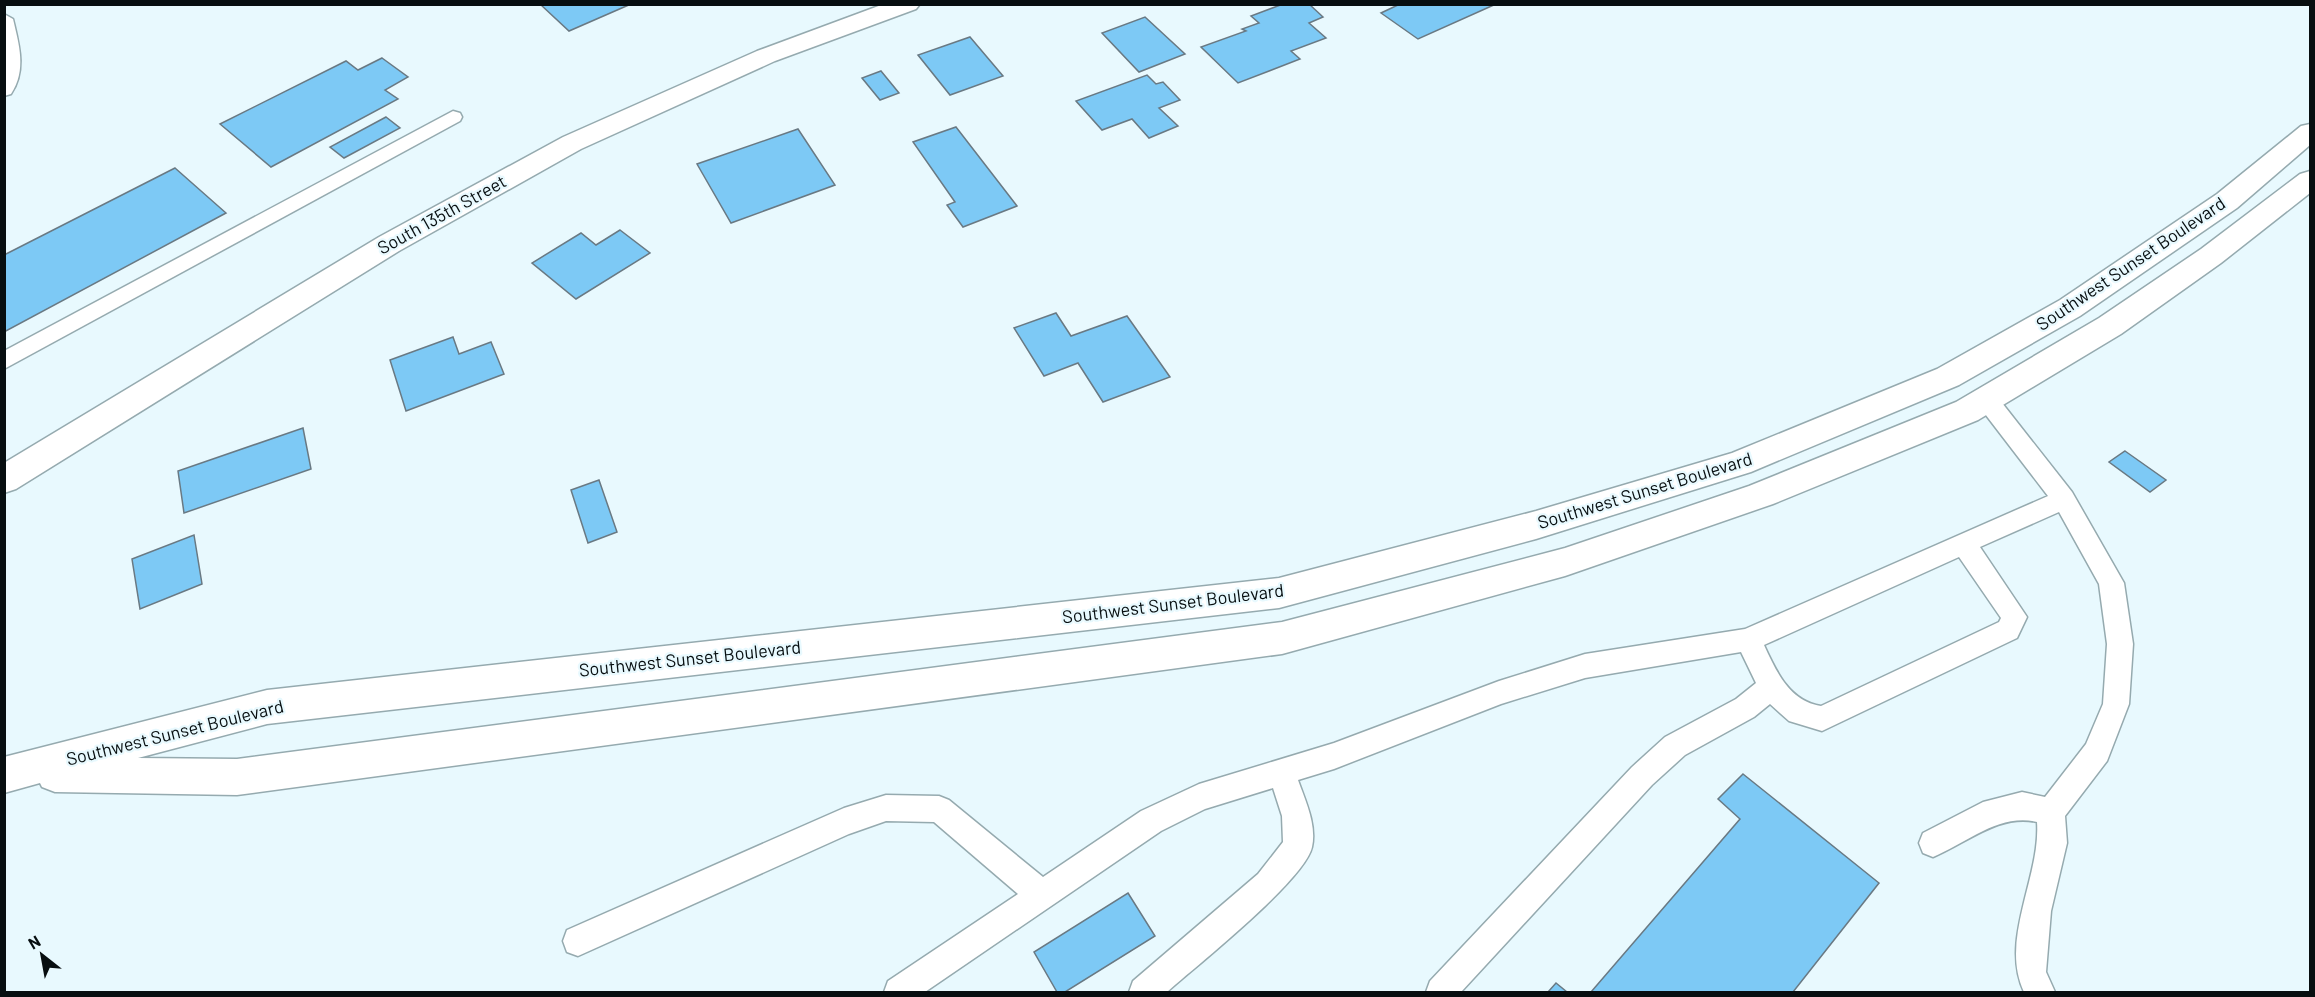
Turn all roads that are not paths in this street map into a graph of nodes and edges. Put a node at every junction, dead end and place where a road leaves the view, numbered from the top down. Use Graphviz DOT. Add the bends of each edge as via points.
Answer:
graph roads {
  1 [pos="908,4"];
  2 [pos="4,20"];
  3 [pos="4,90"];
  4 [pos="453,117"];
  5 [pos="2310,132"];
  6 [pos="2310,180"];
  7 [pos="4,361"];
  8 [pos="1986,400"];
  9 [pos="4,480"];
  10 [pos="2064,499"];
  11 [pos="1965,545"];
  12 [pos="1748,640"];
  13 [pos="1772,687"];
  14 [pos="1282,772"];
  15 [pos="8,774"];
  16 [pos="2051,812"];
  17 [pos="1933,843"];
  18 [pos="1042,895"];
  19 [pos="578,941"];
  20 [pos="899,993"];
  21 [pos="1144,993"];
  22 [pos="1441,993"];
  23 [pos="2040,993"];
  1 -- 9 [label="main road, South 135th Street" via="766,56 572,143 389,244"];
  2 -- 3 [label="lane" via="14,65"];
  4 -- 7 [label="lane"];
  5 -- 15 [label="main road, Southwest Sunset Boulevard" via="2227,201 2080,302 1948,377 1740,463 1536,525 1279,593 267,707"];
  6 -- 8 [label="main road, Southwest Sunset Boulevard" via="2211,256 2110,326"];
  8 -- 10 [label="lane"];
  8 -- 15 [label="main road, Southwest Sunset Boulevard" via="1761,495 1597,551 1282,638 237,777"];
  10 -- 11 [label="lane"];
  10 -- 16 [label="lane" via="2111,583 2120,644 2116,704 2097,752"];
  11 -- 12 [label="lane"];
  11 -- 13 [label="lane" via="2014,617 2008,630 1822,719 1806,717 1789,707"];
  12 -- 13 [label="lane"];
  12 -- 14 [label="lane" via="1585,666"];
  13 -- 22 [label="lane" via="1745,708 1675,746 1642,776"];
  14 -- 18 [label="lane" via="1199,797 1151,821"];
  14 -- 21 [label="lane" via="1296,816 1298,846 1268,884"];
  16 -- 17 [label="lane" via="2022,805 1983,816"];
  16 -- 23 [label="lane" via="2053,843 2036,911 2031,972"];
  18 -- 19 [label="lane" via="939,809 886,808 844,822"];
  18 -- 20 [label="lane"];
}
